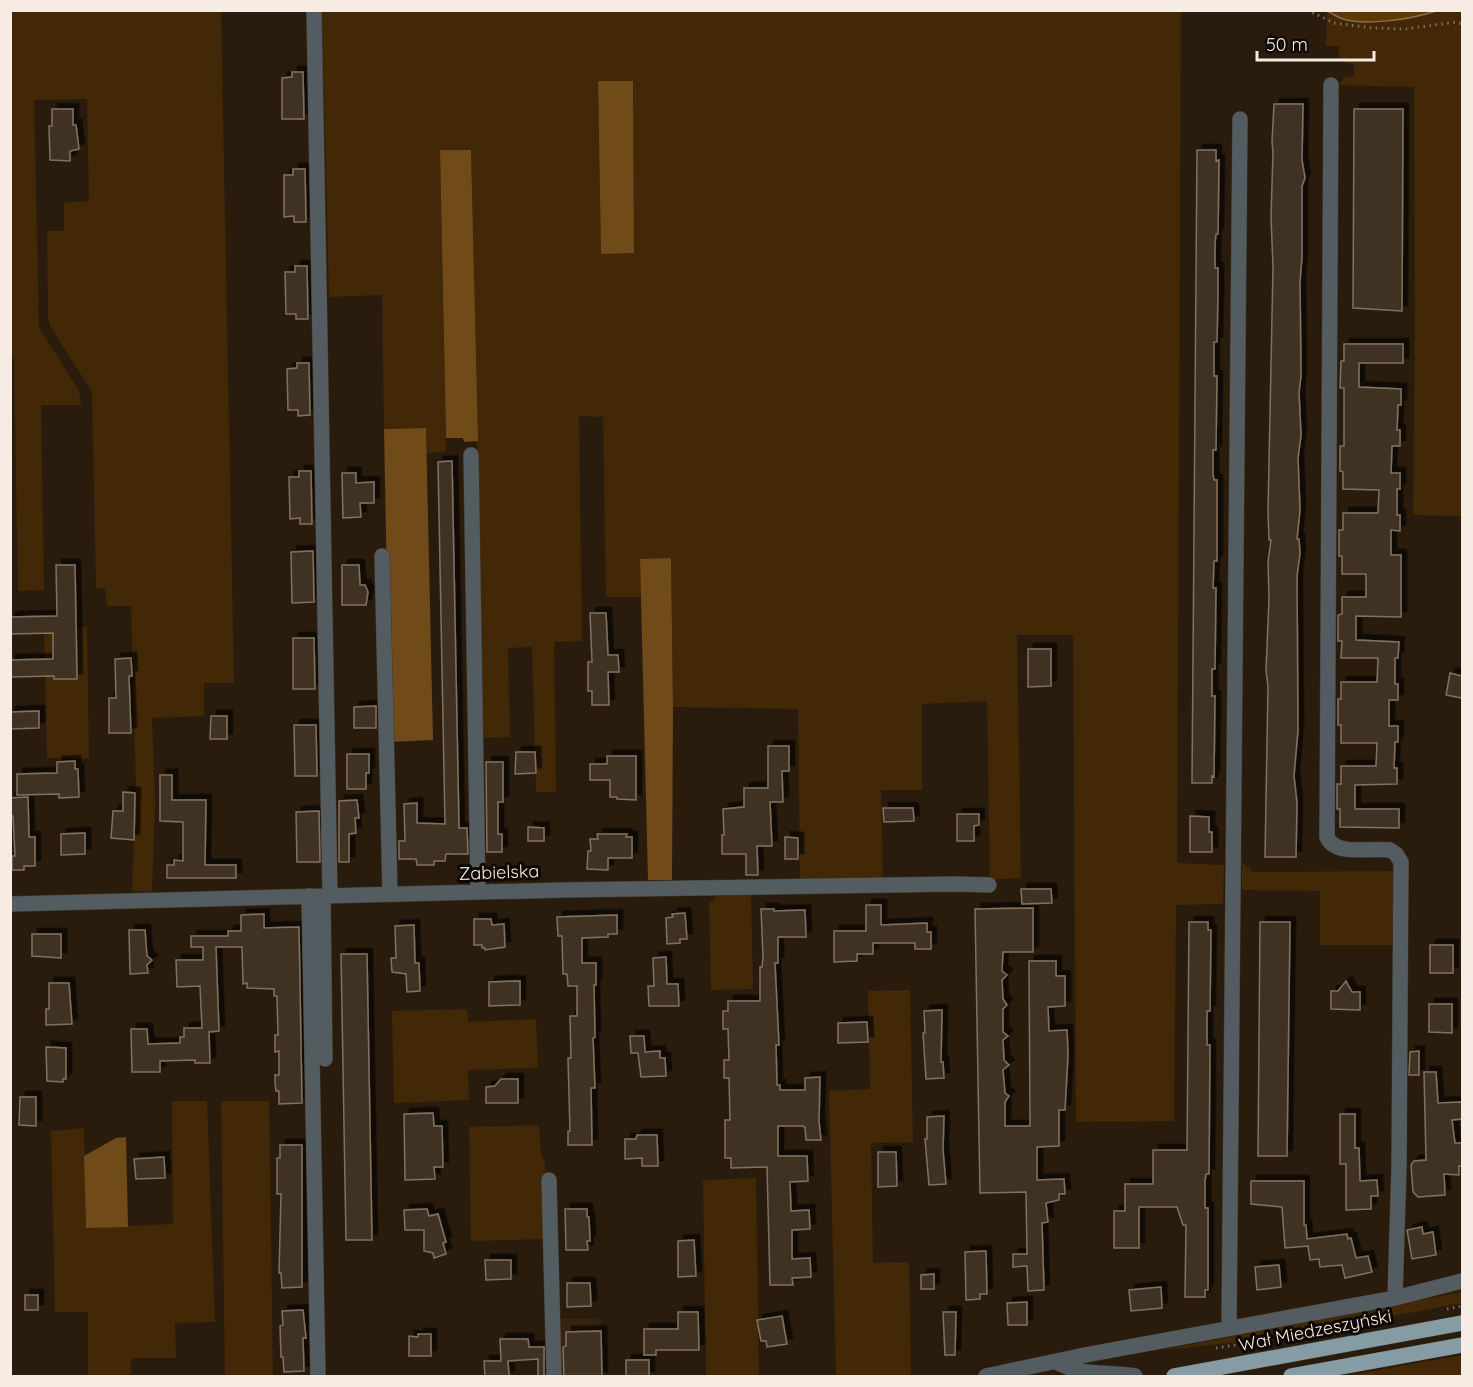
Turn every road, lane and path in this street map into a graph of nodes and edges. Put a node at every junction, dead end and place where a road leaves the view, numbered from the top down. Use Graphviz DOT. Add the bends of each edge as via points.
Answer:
graph roads {
  1 [pos="314,10"];
  2 [pos="1307,10"];
  3 [pos="1462,24"];
  4 [pos="1331,85"];
  5 [pos="1240,119"];
  6 [pos="471,455"];
  7 [pos="382,556"];
  8 [pos="989,885"];
  9 [pos="478,892"];
  10 [pos="390,894"];
  11 [pos="321,896"];
  12 [pos="10,904"];
  13 [pos="325,1059"];
  14 [pos="549,1180"];
  15 [pos="1462,1281"];
  16 [pos="1395,1298"];
  17 [pos="1462,1306"];
  18 [pos="1439,1310"];
  19 [pos="1462,1323"];
  20 [pos="1229,1328"];
  21 [pos="1325,1331"];
  22 [pos="1462,1345"];
  23 [pos="1205,1349"];
  24 [pos="1056,1362"];
  25 [pos="318,1377"];
  26 [pos="554,1377"];
  27 [pos="986,1377"];
  28 [pos="1135,1377"];
  29 [pos="1174,1377"];
  30 [pos="1291,1377"];
  1 -- 11 [label="street"];
  2 -- 3 [label="path" via="1334,23 1373,28"];
  4 -- 16 [label="street" via="1327,837 1337,848 1390,850 1401,862"];
  5 -- 20 [label="street"];
  6 -- 9 [label="street"];
  7 -- 10 [label="street"];
  8 -- 9 [label="street, Zabielska"];
  9 -- 10 [label="street, Zabielska"];
  10 -- 11 [label="street, Zabielska"];
  11 -- 12 [label="street, Zabielska"];
  11 -- 13 [label="street"];
  11 -- 25 [label="street"];
  14 -- 26 [label="street"];
  15 -- 16 [label="street"];
  16 -- 20 [label="street"];
  17 -- 18 [label="path"];
  19 -- 29 [label="main road, Wał Miedzeszyński"];
  20 -- 24 [label="street"];
  21 -- 23 [label="path"];
  22 -- 30 [label="main road"];
  24 -- 27 [label="street"];
  24 -- 28 [label="street" via="1080,1372"];
}
